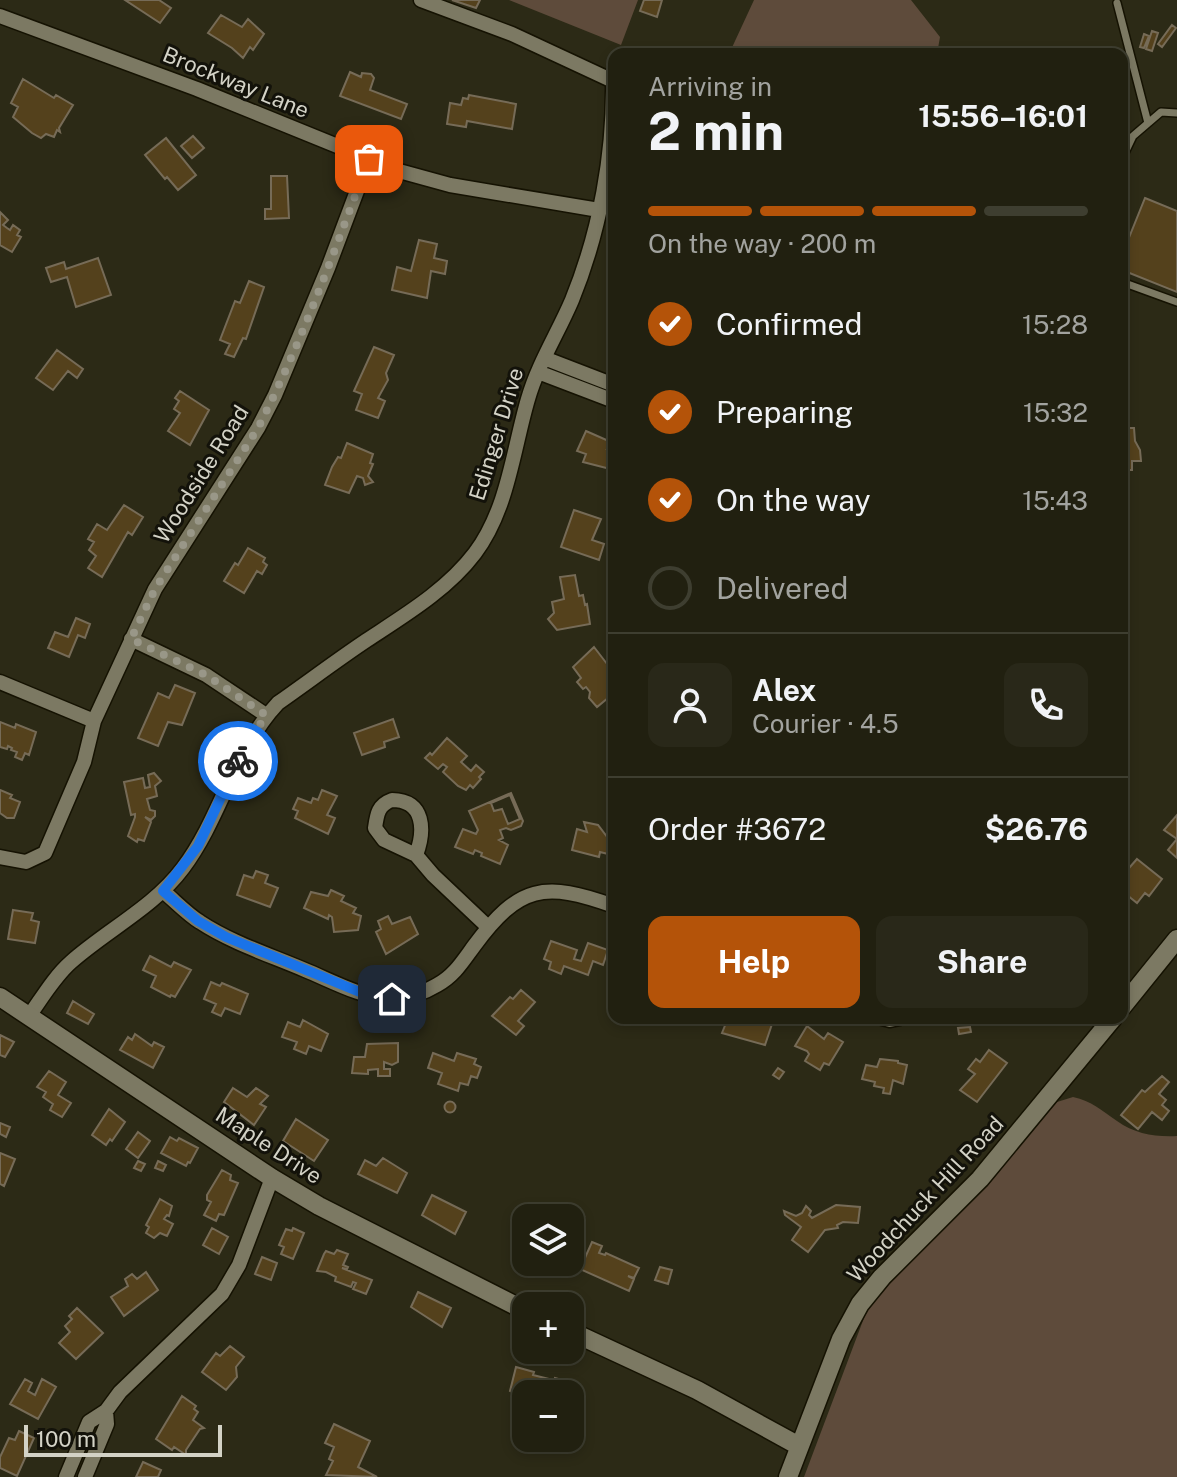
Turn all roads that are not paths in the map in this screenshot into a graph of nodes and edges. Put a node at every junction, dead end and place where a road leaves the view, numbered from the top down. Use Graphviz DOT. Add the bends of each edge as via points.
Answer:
graph roads {
  1 [pos="421,0"];
  2 [pos="1117,3"];
  3 [pos="0,16"];
  4 [pos="608,79"];
  5 [pos="1177,113"];
  6 [pos="1148,123"];
  7 [pos="1128,146"];
  8 [pos="608,158"];
  9 [pos="369,159"];
  10 [pos="599,210"];
  11 [pos="1128,284"];
  12 [pos="1177,302"];
  13 [pos="541,365"];
  14 [pos="608,383"];
  15 [pos="608,398"];
  16 [pos="131,639"];
  17 [pos="0,682"];
  18 [pos="266,715"];
  19 [pos="94,721"];
  20 [pos="416,855"];
  21 [pos="0,857"];
  22 [pos="163,891"];
  23 [pos="608,904"];
  24 [pos="488,927"];
  25 [pos="1177,939"];
  26 [pos="0,997"];
  27 [pos="1128,1000"];
  28 [pos="29,1016"];
  29 [pos="1108,1024"];
  30 [pos="272,1178"];
  31 [pos="512,1304"];
  32 [pos="584,1338"];
  33 [pos="106,1411"];
  34 [pos="799,1446"];
  35 [pos="66,1477"];
  36 [pos="85,1477"];
  37 [pos="788,1477"];
  1 -- 4 [label="street, Edinger Drive"];
  2 -- 6 [label="lane"];
  3 -- 9 [label="street, Brockway Lane"];
  5 -- 6 [label="lane" via="1161,112"];
  6 -- 7 [label="lane"];
  8 -- 10 [label="street, Edinger Drive"];
  9 -- 10 [label="street, Brockway Lane" via="450,185"];
  9 -- 16 [label="street, Woodside Road" via="271,404 155,589"];
  10 -- 13 [label="street, Edinger Drive" via="572,301"];
  11 -- 12 [label="lane"];
  13 -- 14 [label="street"];
  13 -- 15 [label="street"];
  13 -- 18 [label="street, Edinger Drive" via="506,487 474,554 419,605"];
  16 -- 18 [label="street" via="206,675"];
  16 -- 19 [label="street, Woodside Road"];
  17 -- 19 [label="street"];
  18 -- 22 [label="street, Edinger Drive" via="242,750 198,846"];
  19 -- 21 [label="street, Woodside Road" via="84,762 45,853 26,862"];
  20 -- 24 [label="street"];
  22 -- 24 [label="street" via="226,937 362,993 392,999 413,996 453,974"];
  22 -- 28 [label="street, Edinger Drive" via="70,963"];
  23 -- 24 [label="street" via="579,893 543,891 522,897"];
  25 -- 27 [label="street"];
  26 -- 28 [label="street, Maple Drive"];
  28 -- 30 [label="street, Maple Drive"];
  29 -- 34 [label="street, Woodchuck Hill Road" via="980,1179 860,1304"];
  30 -- 31 [label="street, Maple Drive"];
  30 -- 33 [label="street" via="239,1265 222,1294"];
  32 -- 34 [label="street" via="697,1390"];
  33 -- 35 [label="street" via="89,1422"];
  33 -- 36 [label="street" via="107,1424"];
  34 -- 37 [label="street, Woodchuck Hill Road"];
}
